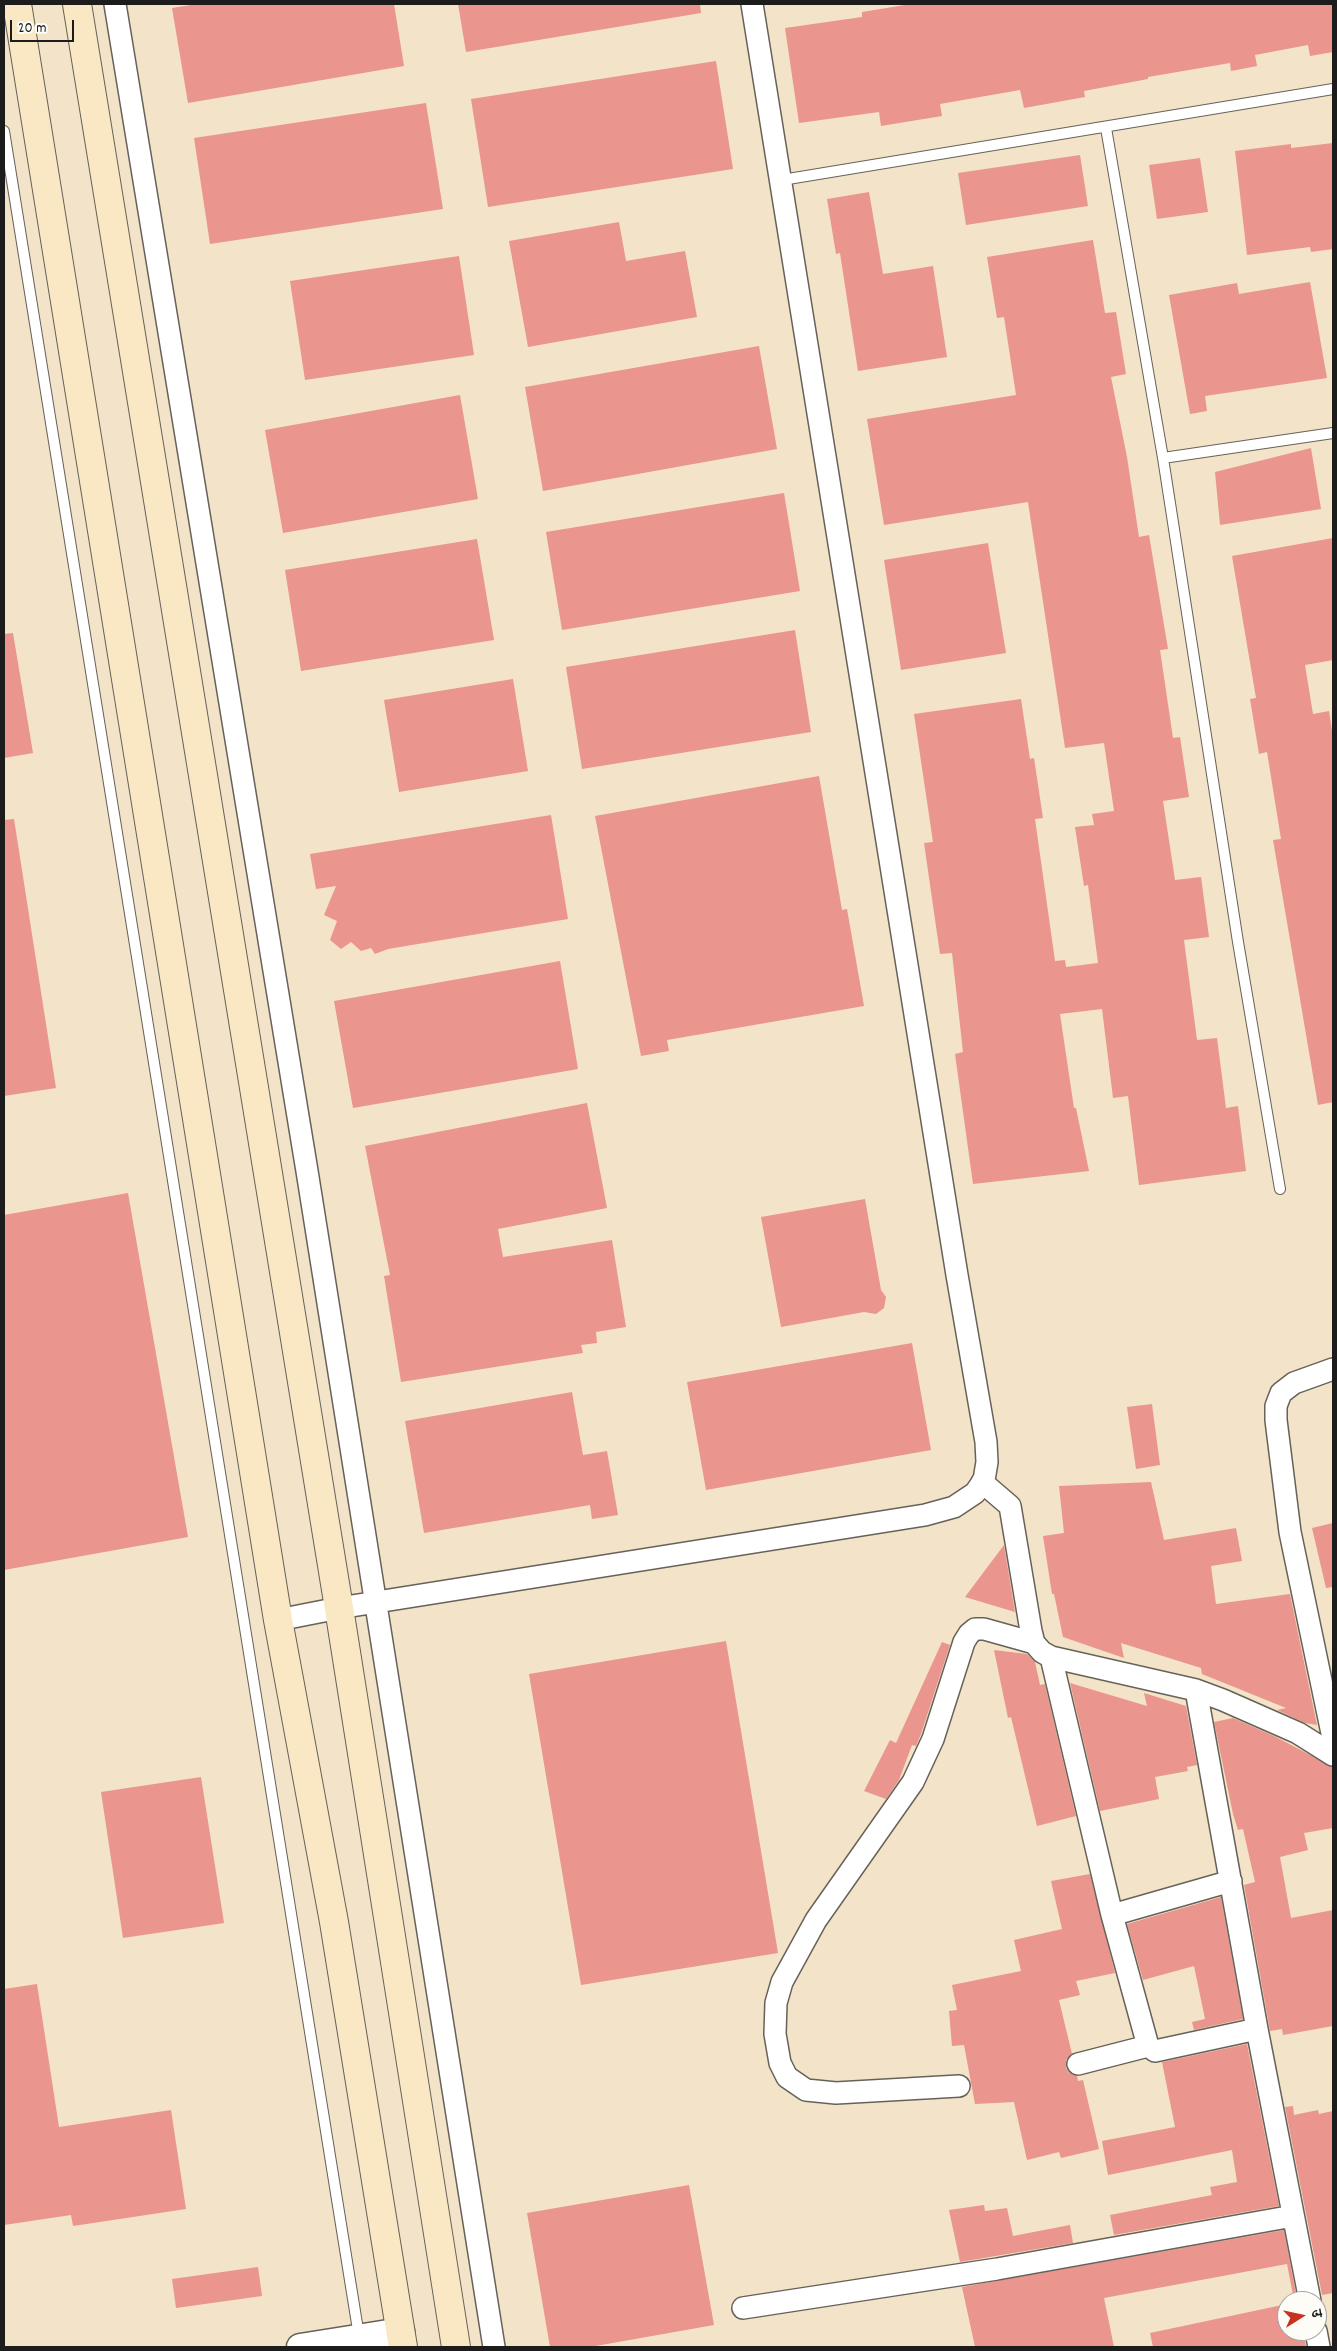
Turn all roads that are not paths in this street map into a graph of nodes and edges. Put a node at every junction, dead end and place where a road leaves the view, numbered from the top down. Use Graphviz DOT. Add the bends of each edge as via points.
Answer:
graph roads {
  1 [pos="16,4"];
  2 [pos="77,4"];
  3 [pos="115,4"];
  4 [pos="752,4"];
  5 [pos="1333,89"];
  6 [pos="1106,128"];
  7 [pos="4,131"];
  8 [pos="782,180"];
  9 [pos="1333,432"];
  10 [pos="1163,458"];
  11 [pos="1280,1190"];
  12 [pos="1333,1369"];
  13 [pos="982,1482"];
  14 [pos="374,1602"];
  15 [pos="339,1608"];
  16 [pos="278,1620"];
  17 [pos="1034,1643"];
  18 [pos="1051,1657"];
  19 [pos="1196,1690"];
  20 [pos="1333,1738"];
  21 [pos="1333,1754"];
  22 [pos="1231,1881"];
  23 [pos="1112,1915"];
  24 [pos="1258,2029"];
  25 [pos="1148,2046"];
  26 [pos="1078,2064"];
  27 [pos="959,2086"];
  28 [pos="1293,2216"];
  29 [pos="1308,2291"];
  30 [pos="743,2308"];
  31 [pos="359,2338"];
  32 [pos="402,2339"];
  33 [pos="300,2347"];
  34 [pos="456,2347"];
  35 [pos="494,2347"];
  1 -- 16 [label="main road"];
  2 -- 15 [label="main road"];
  3 -- 14 [label="street" via="307,1170"];
  4 -- 8 [label="street"];
  5 -- 6 [label="lane"];
  6 -- 8 [label="lane"];
  6 -- 10 [label="lane"];
  7 -- 31 [label="lane"];
  8 -- 13 [label="street" via="986,1442"];
  9 -- 10 [label="lane"];
  10 -- 11 [label="lane"];
  12 -- 20 [label="street" via="1294,1383 1281,1393 1276,1406 1290,1532"];
  13 -- 14 [label="street" via="975,1493 954,1507 925,1514"];
  13 -- 17 [label="street" via="1010,1506"];
  14 -- 15 [label="street"];
  14 -- 35 [label="street"];
  15 -- 16 [label="street"];
  15 -- 34 [label="main road"];
  16 -- 32 [label="main road" via="334,1922"];
  17 -- 18 [label="street"];
  17 -- 27 [label="street" via="984,1629 975,1629 969,1634 933,1739 913,1782 816,1920 782,1982 776,2003 775,2034 780,2063 787,2077 806,2090 836,2093"];
  18 -- 19 [label="street"];
  18 -- 23 [label="street"];
  19 -- 21 [label="street" via="1298,1733"];
  19 -- 22 [label="street"];
  22 -- 23 [label="street"];
  22 -- 24 [label="street"];
  23 -- 25 [label="street"];
  24 -- 25 [label="street" via="1155,2051"];
  24 -- 28 [label="street"];
  25 -- 26 [label="street"];
  28 -- 29 [label="street"];
  28 -- 30 [label="street" via="997,2269"];
  31 -- 32 [label="street"];
  31 -- 33 [label="street"];
}
